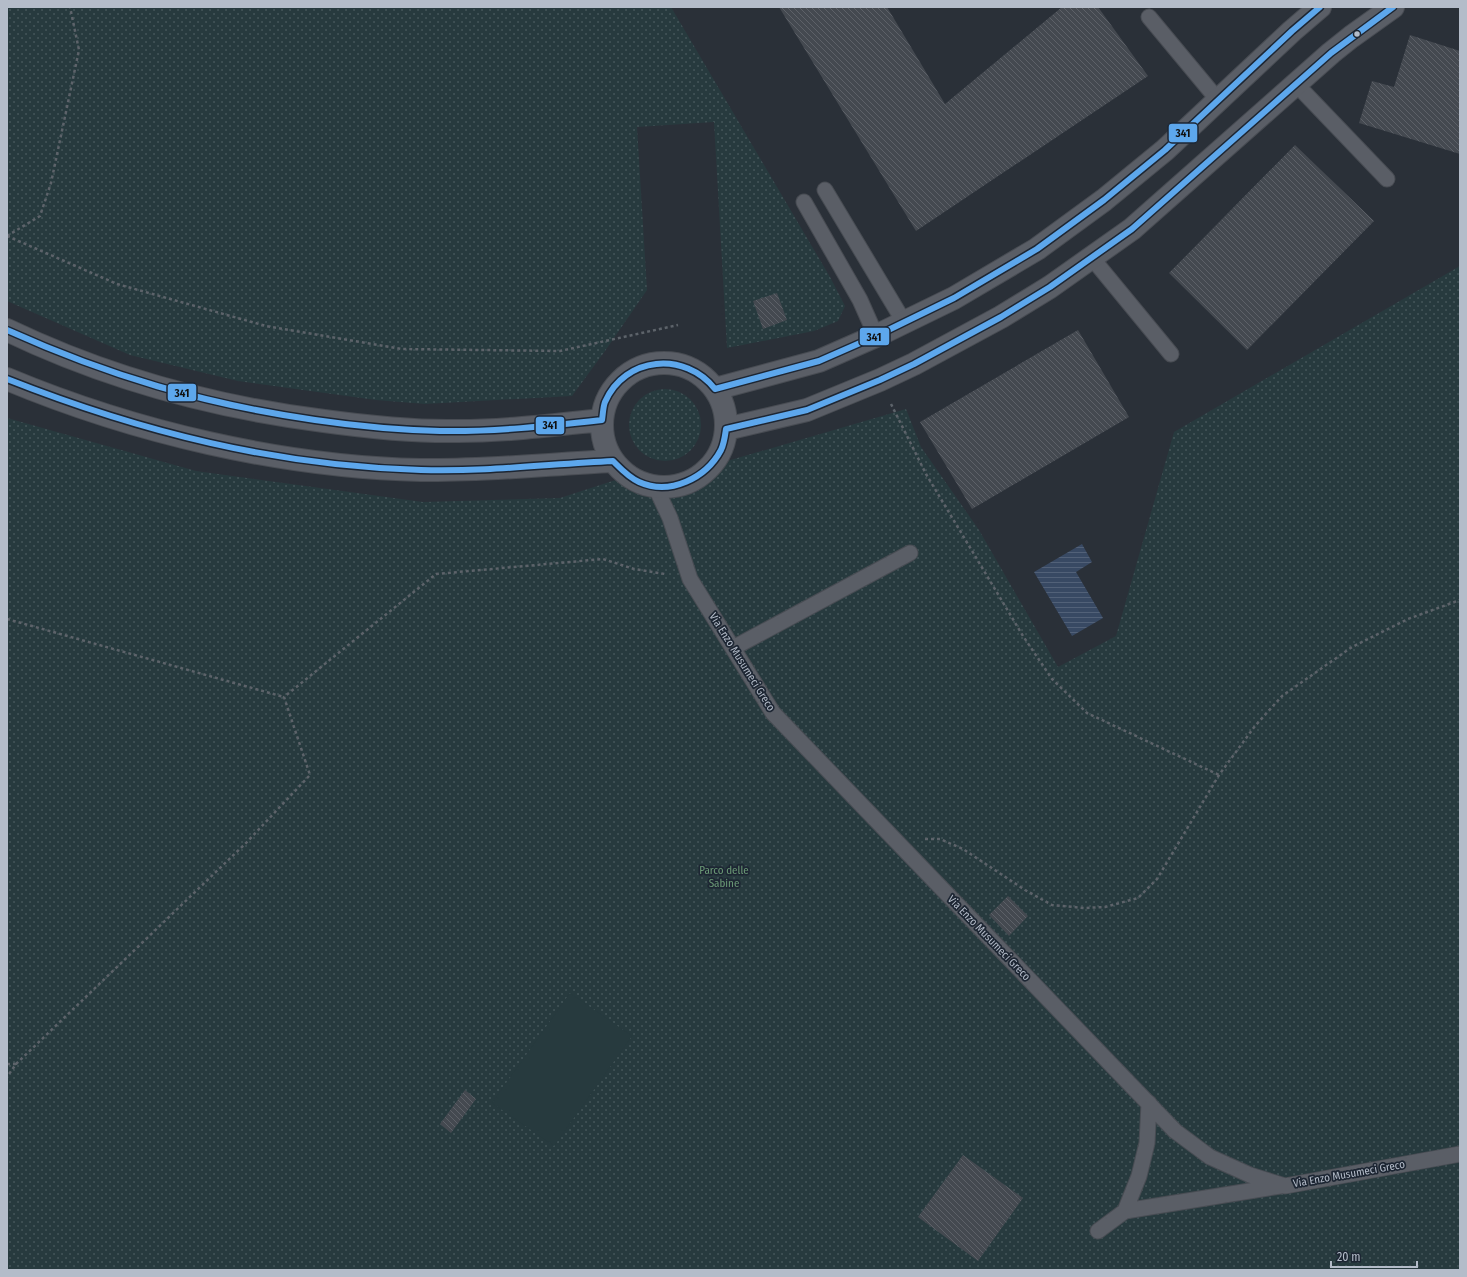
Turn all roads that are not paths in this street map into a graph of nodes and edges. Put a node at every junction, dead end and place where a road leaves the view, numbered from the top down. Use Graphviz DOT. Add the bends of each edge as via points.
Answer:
graph roads {
  1 [pos="1320,7"];
  2 [pos="1393,7"];
  3 [pos="1149,17"];
  4 [pos="1296,84"];
  5 [pos="1218,100"];
  6 [pos="1387,179"];
  7 [pos="825,190"];
  8 [pos="804,202"];
  9 [pos="1092,258"];
  10 [pos="904,322"];
  11 [pos="7,330"];
  12 [pos="876,336"];
  13 [pos="1171,354"];
  14 [pos="7,379"];
  15 [pos="715,389"];
  16 [pos="602,420"];
  17 [pos="726,429"];
  18 [pos="613,461"];
  19 [pos="655,486"];
  20 [pos="910,553"];
  21 [pos="733,648"];
  22 [pos="1149,1103"];
  23 [pos="1460,1154"];
  24 [pos="1285,1186"];
  25 [pos="1125,1211"];
  26 [pos="1098,1231"];
  1 -- 5 [label="street"];
  2 -- 4 [label="street" via="1351,37"];
  3 -- 5 [label="lane"];
  4 -- 6 [label="lane"];
  4 -- 9 [label="street" via="1132,229"];
  5 -- 10 [label="street" via="1159,155 1104,200 1037,249 954,298"];
  7 -- 10 [label="lane"];
  8 -- 12 [label="lane" via="860,300"];
  9 -- 13 [label="lane"];
  9 -- 17 [label="street" via="1001,317 880,380 807,410"];
  10 -- 12 [label="street"];
  11 -- 16 [label="street" via="111,373 150,386 223,405 286,416 381,428 444,431 512,429"];
  12 -- 15 [label="street" via="819,361"];
  14 -- 18 [label="street" via="96,412 168,433 262,454 325,463 381,468 459,470"];
  15 -- 16 [label="street" via="700,374 682,365 665,362 643,366 627,374 614,387 605,403"];
  15 -- 17 [label="street" via="724,408"];
  16 -- 18 [label="street" via="602,434"];
  17 -- 19 [label="street" via="722,449 710,466 695,479 676,486"];
  18 -- 19 [label="street" via="628,476"];
  19 -- 21 [label="lane, Via Enzo Musumeci Greco" via="670,518 690,578"];
  20 -- 21 [label="lane"];
  21 -- 22 [label="lane, Via Enzo Musumeci Greco" via="772,713"];
  22 -- 24 [label="lane, Via Enzo Musumeci Greco" via="1175,1131 1210,1157 1250,1175"];
  22 -- 25 [label="lane" via="1147,1143 1139,1176"];
  23 -- 24 [label="lane, Via Enzo Musumeci Greco"];
  24 -- 25 [label="lane"];
  25 -- 26 [label="lane"];
}
